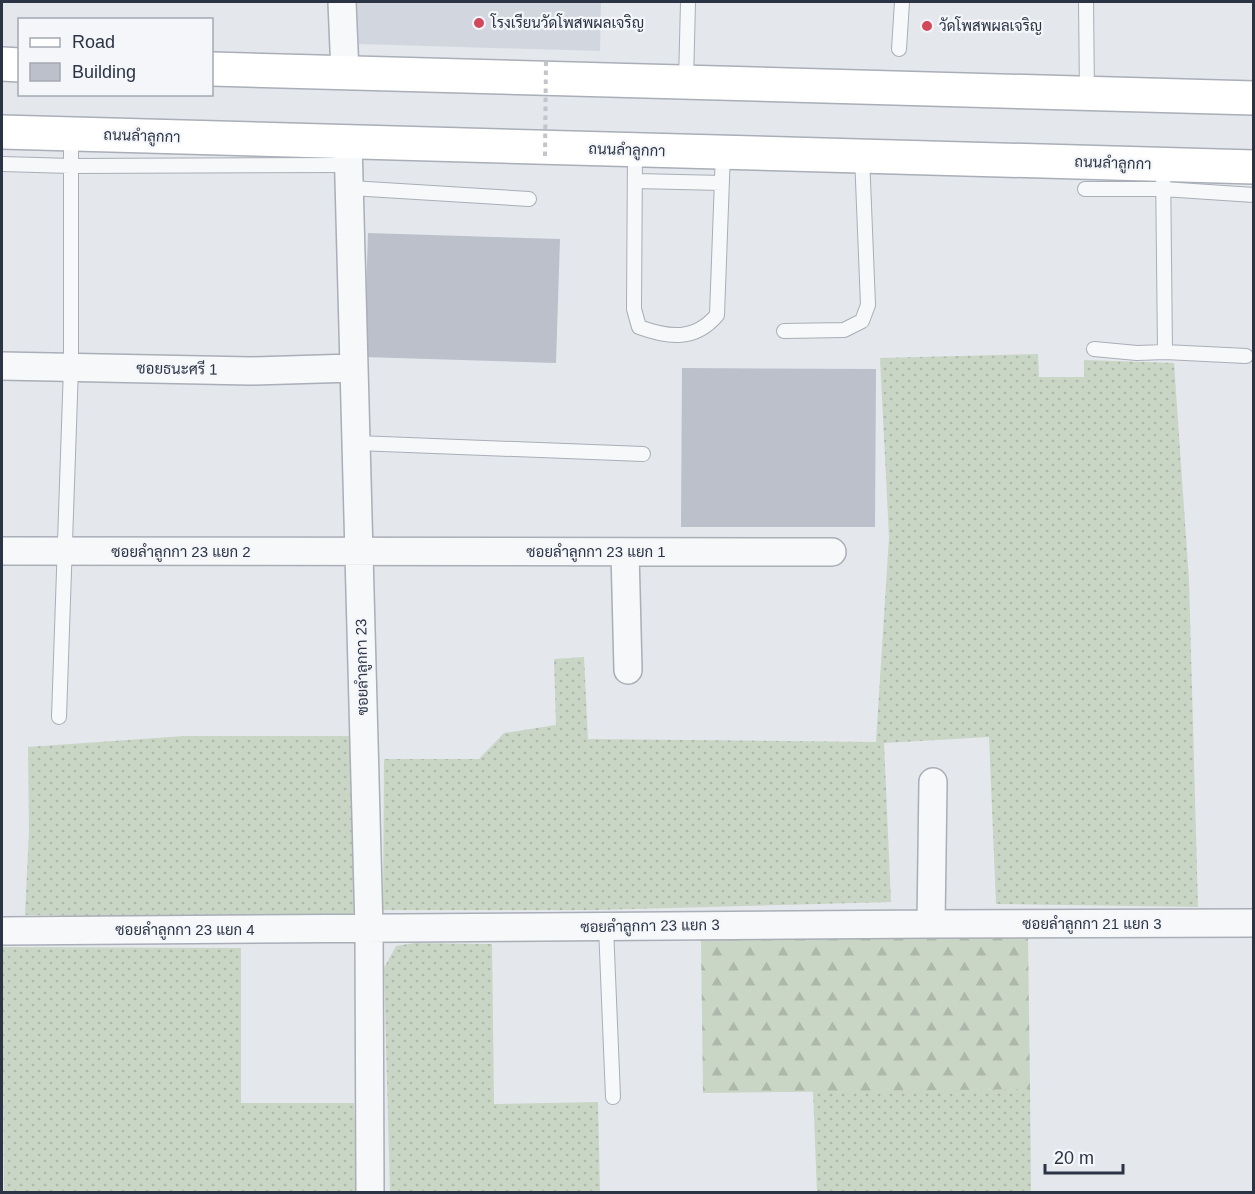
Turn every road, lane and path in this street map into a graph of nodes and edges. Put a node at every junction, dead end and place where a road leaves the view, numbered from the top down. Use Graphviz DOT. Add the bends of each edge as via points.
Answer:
graph roads {
  1 [pos="342,2"];
  2 [pos="688,2"];
  3 [pos="902,2"];
  4 [pos="1086,2"];
  5 [pos="899,48"];
  6 [pos="546,58"];
  7 [pos="2,64"];
  8 [pos="18,64"];
  9 [pos="213,69"];
  10 [pos="345,73"];
  11 [pos="686,82"];
  12 [pos="1087,93"];
  13 [pos="1254,99"];
  14 [pos="2,132"];
  15 [pos="71,150"];
  16 [pos="545,156"];
  17 [pos="862,156"];
  18 [pos="2,164"];
  19 [pos="349,165"];
  20 [pos="635,165"];
  21 [pos="1254,167"];
  22 [pos="722,168"];
  23 [pos="1163,177"];
  24 [pos="1084,189"];
  25 [pos="1254,195"];
  26 [pos="529,199"];
  27 [pos="784,331"];
  28 [pos="1094,349"];
  29 [pos="1165,352"];
  30 [pos="1246,356"];
  31 [pos="2,366"];
  32 [pos="71,367"];
  33 [pos="353,368"];
  34 [pos="357,443"];
  35 [pos="643,454"];
  36 [pos="2,551"];
  37 [pos="64,551"];
  38 [pos="360,552"];
  39 [pos="625,552"];
  40 [pos="832,552"];
  41 [pos="628,670"];
  42 [pos="59,717"];
  43 [pos="933,782"];
  44 [pos="931,924"];
  45 [pos="1254,924"];
  46 [pos="606,927"];
  47 [pos="369,929"];
  48 [pos="2,931"];
  49 [pos="613,1097"];
  50 [pos="370,1192"];
  1 -- 10 [label="street"];
  2 -- 11 [label="lane"];
  3 -- 5 [label="lane"];
  4 -- 12 [label="lane"];
  6 -- 16 [label="path, bridge"];
  7 -- 8 [label="main road"];
  9 -- 10 [label="main road"];
  10 -- 11 [label="main road"];
  11 -- 12 [label="main road"];
  12 -- 13 [label="main road"];
  14 -- 15 [label="main road, ถนนลำลูกกา"];
  15 -- 18 [label="lane"];
  15 -- 19 [label="main road, ถนนลำลูกกา"];
  15 -- 32 [label="lane"];
  17 -- 22 [label="main road, ถนนลำลูกกา"];
  17 -- 23 [label="main road, ถนนลำลูกกา"];
  17 -- 27 [label="lane" via="868,305 862,321 844,330"];
  19 -- 20 [label="main road, ถนนลำลูกกา"];
  19 -- 26 [label="lane"];
  19 -- 33 [label="street, ซอยลำลูกกา 23"];
  20 -- 22 [label="main road, ถนนลำลูกกา"];
  20 -- 22 [label="lane" via="634,309 639,327 658,334 686,335 707,327 717,315"];
  21 -- 23 [label="main road, ถนนลำลูกกา"];
  23 -- 24 [label="lane"];
  23 -- 25 [label="lane"];
  23 -- 29 [label="lane"];
  28 -- 29 [label="lane"];
  29 -- 30 [label="lane"];
  31 -- 32 [label="street, ซอยธนะศรี 1"];
  32 -- 33 [label="street, ซอยธนะศรี 1" via="252,371"];
  32 -- 37 [label="lane"];
  33 -- 34 [label="street, ซอยลำลูกกา 23"];
  34 -- 35 [label="lane"];
  34 -- 38 [label="street, ซอยลำลูกกา 23"];
  36 -- 37 [label="street, ซอยลำลูกกา 23 แยก 2"];
  37 -- 38 [label="street, ซอยลำลูกกา 23 แยก 2"];
  37 -- 42 [label="lane"];
  38 -- 39 [label="street, ซอยลำลูกกา 23 แยก 1"];
  38 -- 47 [label="street, ซอยลำลูกกา 23"];
  39 -- 40 [label="street, ซอยลำลูกกา 23 แยก 1"];
  39 -- 41 [label="street"];
  43 -- 44 [label="street"];
  44 -- 45 [label="street, ซอยลำลูกกา 21 แยก 3"];
  44 -- 46 [label="street, ซอยลำลูกกา 23 แยก 3"];
  46 -- 47 [label="street, ซอยลำลูกกา 23 แยก 3"];
  46 -- 49 [label="lane"];
  47 -- 48 [label="street, ซอยลำลูกกา 23 แยก 4"];
  47 -- 50 [label="street, ซอยลำลูกกา 23"];
}
